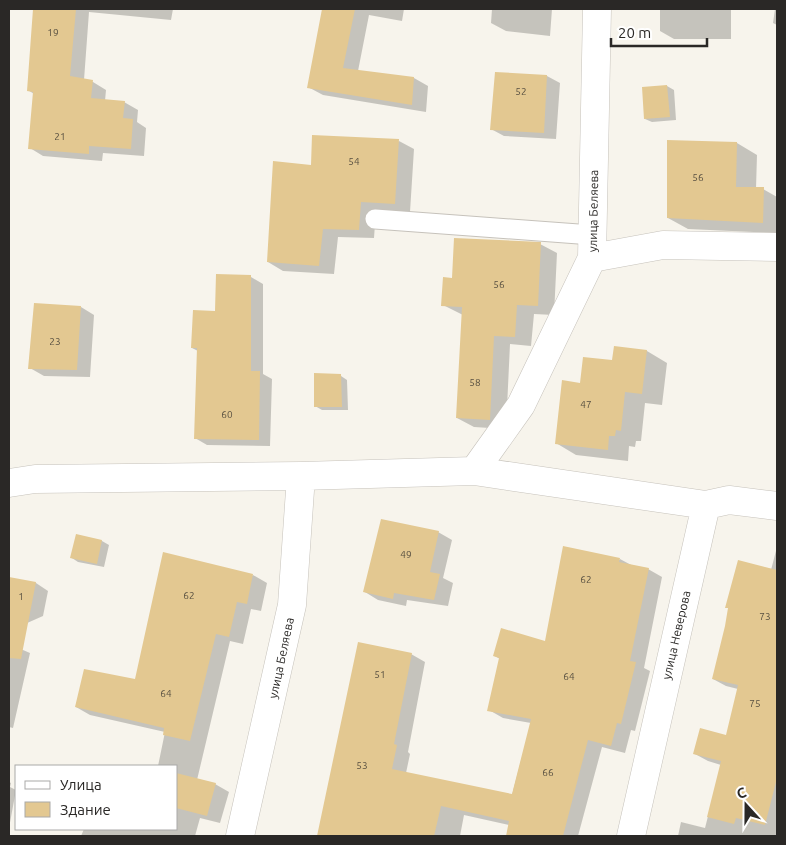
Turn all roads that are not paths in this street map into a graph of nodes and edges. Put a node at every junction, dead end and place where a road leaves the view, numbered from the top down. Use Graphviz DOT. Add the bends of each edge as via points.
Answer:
graph roads {
  1 [pos="597,9"];
  2 [pos="376,219"];
  3 [pos="592,247"];
  4 [pos="777,247"];
  5 [pos="474,471"];
  6 [pos="301,476"];
  7 [pos="9,483"];
  8 [pos="706,505"];
  9 [pos="777,506"];
  10 [pos="240,836"];
  11 [pos="631,836"];
  1 -- 3 [label="street, улица Беляева"];
  2 -- 3 [label="lane"];
  3 -- 4 [label="street"];
  3 -- 5 [label="street, улица Беляева" via="521,405"];
  5 -- 6 [label="street"];
  5 -- 8 [label="street"];
  6 -- 7 [label="street" via="34,479"];
  6 -- 10 [label="street, улица Беляева" via="292,605"];
  8 -- 9 [label="street" via="729,500"];
  8 -- 11 [label="street, улица Неверова"];
}
